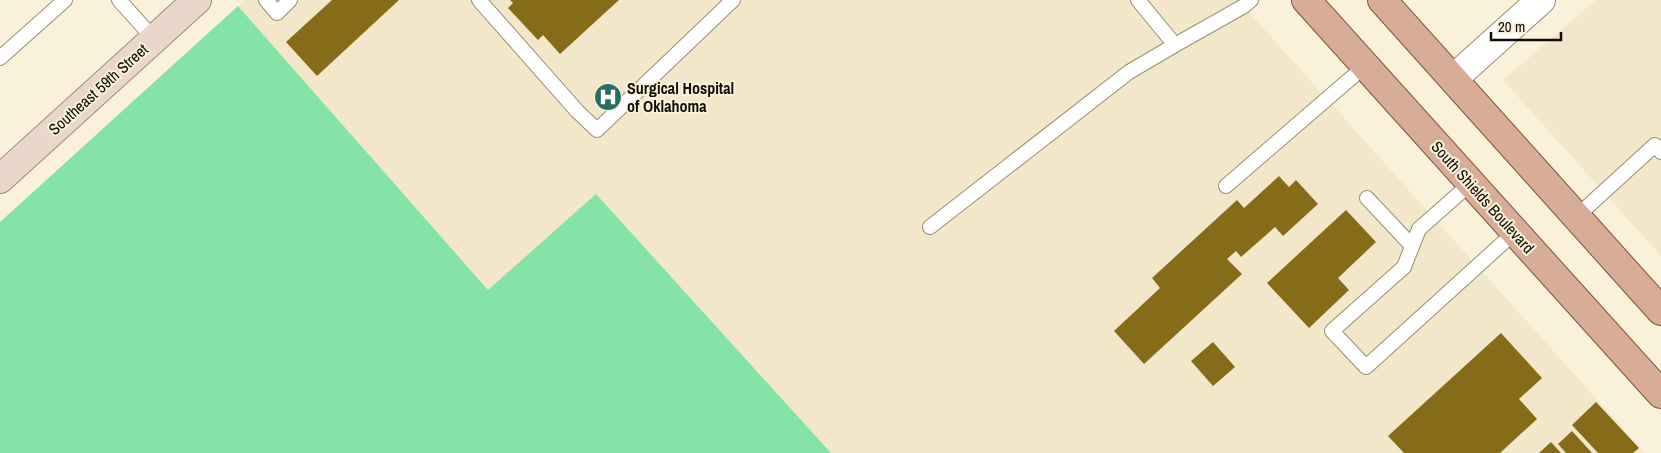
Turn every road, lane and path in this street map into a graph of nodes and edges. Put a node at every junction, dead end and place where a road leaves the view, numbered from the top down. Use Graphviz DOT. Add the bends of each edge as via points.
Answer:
graph roads {
  1 [pos="65,0"];
  2 [pos="119,0"];
  3 [pos="197,0"];
  4 [pos="266,0"];
  5 [pos="290,0"];
  6 [pos="479,0"];
  7 [pos="733,0"];
  8 [pos="1138,0"];
  9 [pos="1251,0"];
  10 [pos="1306,0"];
  11 [pos="1382,0"];
  12 [pos="1541,0"];
  13 [pos="154,39"];
  14 [pos="1175,45"];
  15 [pos="0,58"];
  16 [pos="1365,66"];
  17 [pos="1453,79"];
  18 [pos="1661,152"];
  19 [pos="0,179"];
  20 [pos="1471,183"];
  21 [pos="1226,186"];
  22 [pos="1367,198"];
  23 [pos="1576,217"];
  24 [pos="930,227"];
  25 [pos="1515,232"];
  26 [pos="1412,246"];
  27 [pos="1661,311"];
  28 [pos="1661,394"];
  1 -- 15 [label="lane"];
  2 -- 13 [label="lane"];
  3 -- 13 [label="main road, Southeast 59th Street"];
  4 -- 5 [label="lane" via="276,12"];
  6 -- 7 [label="lane" via="597,130"];
  8 -- 14 [label="lane"];
  9 -- 14 [label="lane"];
  10 -- 16 [label="main road, South Shields Boulevard"];
  11 -- 17 [label="main road"];
  12 -- 17 [label="street"];
  13 -- 19 [label="main road, Southeast 59th Street"];
  14 -- 24 [label="lane" via="1129,72"];
  16 -- 20 [label="main road, South Shields Boulevard"];
  16 -- 21 [label="lane"];
  17 -- 23 [label="main road"];
  18 -- 23 [label="lane" via="1655,146"];
  20 -- 25 [label="main road, South Shields Boulevard"];
  20 -- 26 [label="lane" via="1419,229"];
  22 -- 26 [label="lane"];
  23 -- 27 [label="main road"];
  25 -- 26 [label="lane" via="1366,367 1332,331 1404,267"];
  25 -- 28 [label="main road, South Shields Boulevard"];
}
